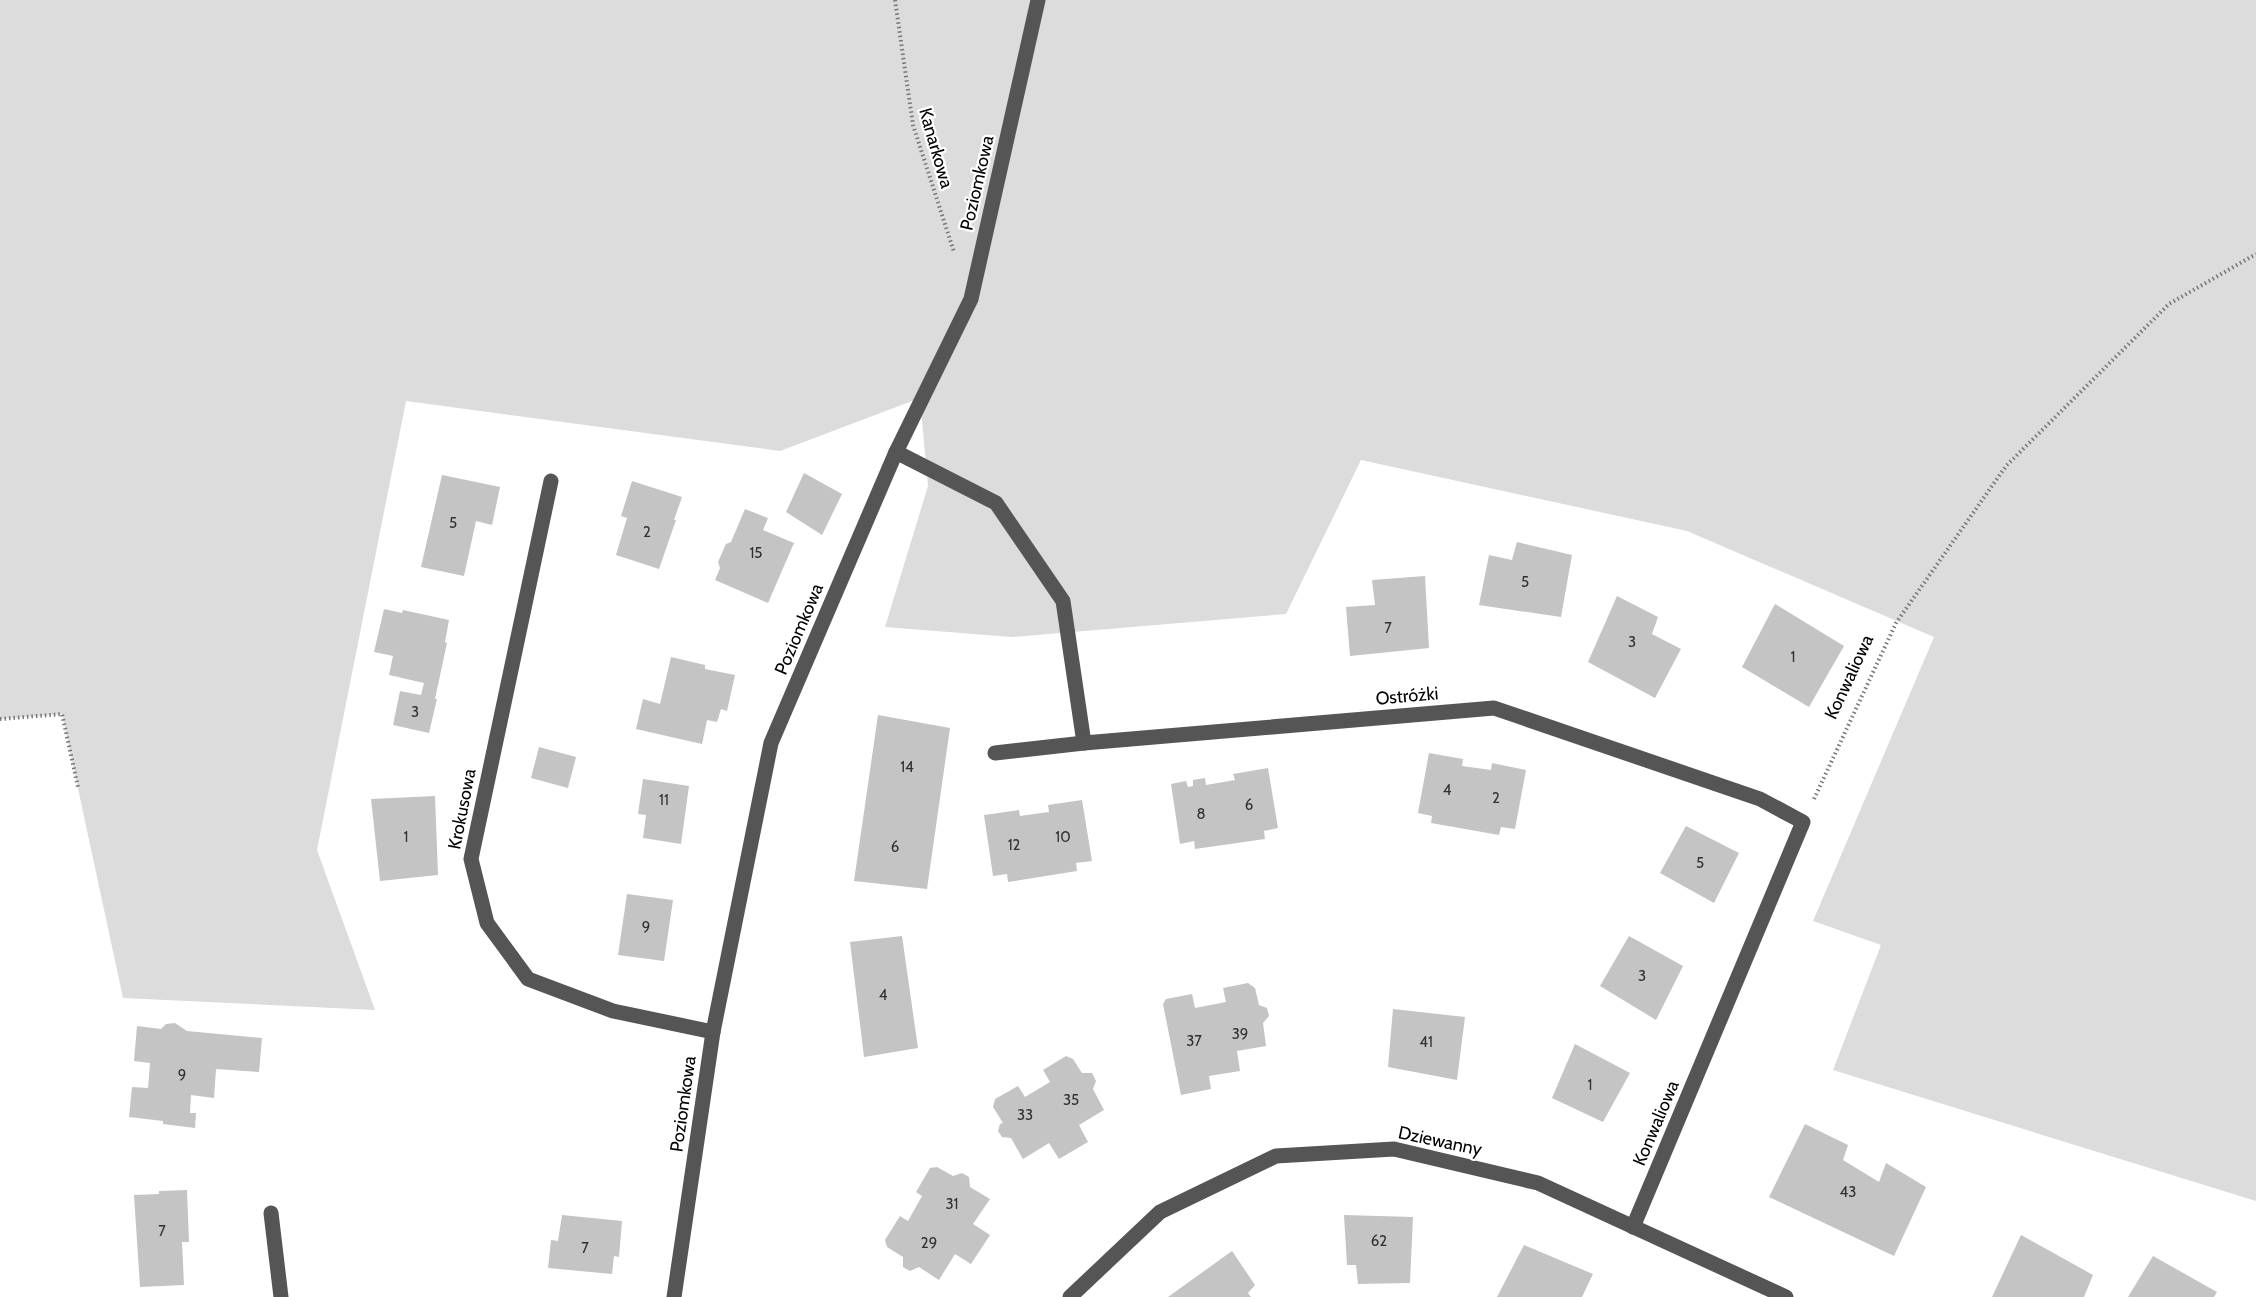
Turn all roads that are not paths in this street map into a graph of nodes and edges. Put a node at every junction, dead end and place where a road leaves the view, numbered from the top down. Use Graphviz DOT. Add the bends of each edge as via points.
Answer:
graph roads {
  1 [pos="1038,0"];
  2 [pos="896,452"];
  3 [pos="551,481"];
  4 [pos="1084,743"];
  5 [pos="995,753"];
  6 [pos="1803,822"];
  7 [pos="713,1032"];
  8 [pos="271,1213"];
  9 [pos="1633,1227"];
  10 [pos="281,1297"];
  11 [pos="674,1297"];
  12 [pos="1070,1297"];
  13 [pos="1786,1297"];
  1 -- 2 [label="street, Poziomkowa" via="971,299"];
  2 -- 4 [label="street" via="996,503 1063,601"];
  2 -- 7 [label="street, Poziomkowa" via="771,743"];
  3 -- 7 [label="street, Krokusowa" via="471,859 487,923 528,979 613,1011"];
  4 -- 5 [label="street, Ostróżki"];
  4 -- 6 [label="street, Ostróżki" via="1494,708 1760,799"];
  6 -- 9 [label="street, Konwaliowa"];
  7 -- 11 [label="street, Poziomkowa"];
  8 -- 10 [label="street"];
  9 -- 12 [label="street, Dziewanny" via="1538,1183 1394,1149 1276,1156 1160,1212"];
  9 -- 13 [label="street, Dziewanny"];
}
